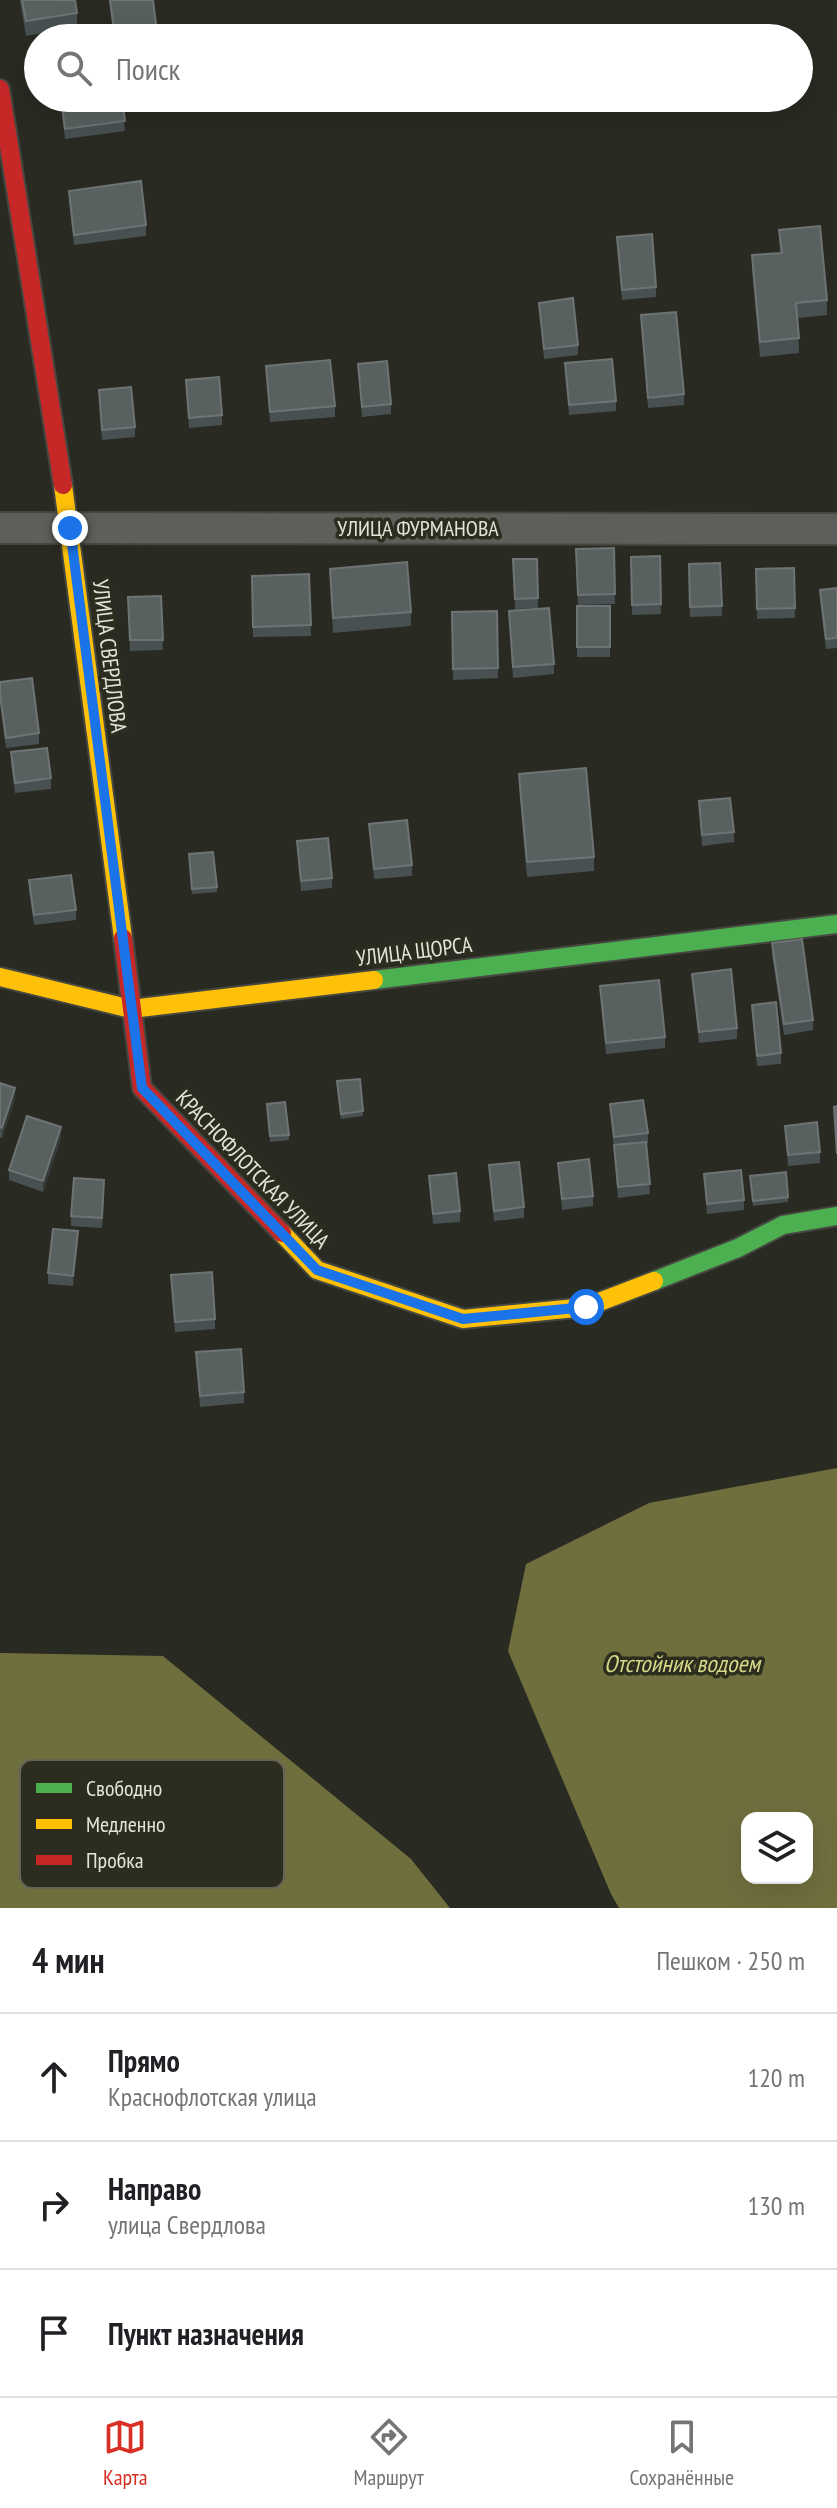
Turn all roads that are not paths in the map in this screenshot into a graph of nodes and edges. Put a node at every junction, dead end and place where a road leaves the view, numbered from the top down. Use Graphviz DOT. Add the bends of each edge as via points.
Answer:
graph roads {
  1 [pos="0,89"];
  2 [pos="0,528"];
  3 [pos="70,528"];
  4 [pos="837,529"];
  5 [pos="837,924"];
  6 [pos="0,977"];
  7 [pos="131,1009"];
  8 [pos="142,1088"];
  9 [pos="837,1216"];
  1 -- 3 [label="street, УЛИЦА СВЕРДЛОВА"];
  2 -- 3 [label="street, УЛИЦА ФУРМАНОВА"];
  3 -- 4 [label="street, УЛИЦА ФУРМАНОВА"];
  3 -- 7 [label="street, УЛИЦА СВЕРДЛОВА"];
  5 -- 7 [label="street, УЛИЦА ЩОРСА"];
  6 -- 7 [label="street, УЛИЦА ЩОРСА"];
  7 -- 8 [label="street, УЛИЦА СВЕРДЛОВА"];
  8 -- 9 [label="street, КРАСНОФЛОТСКАЯ УЛИЦА" via="317,1270 463,1319 586,1307 783,1225"];
}
